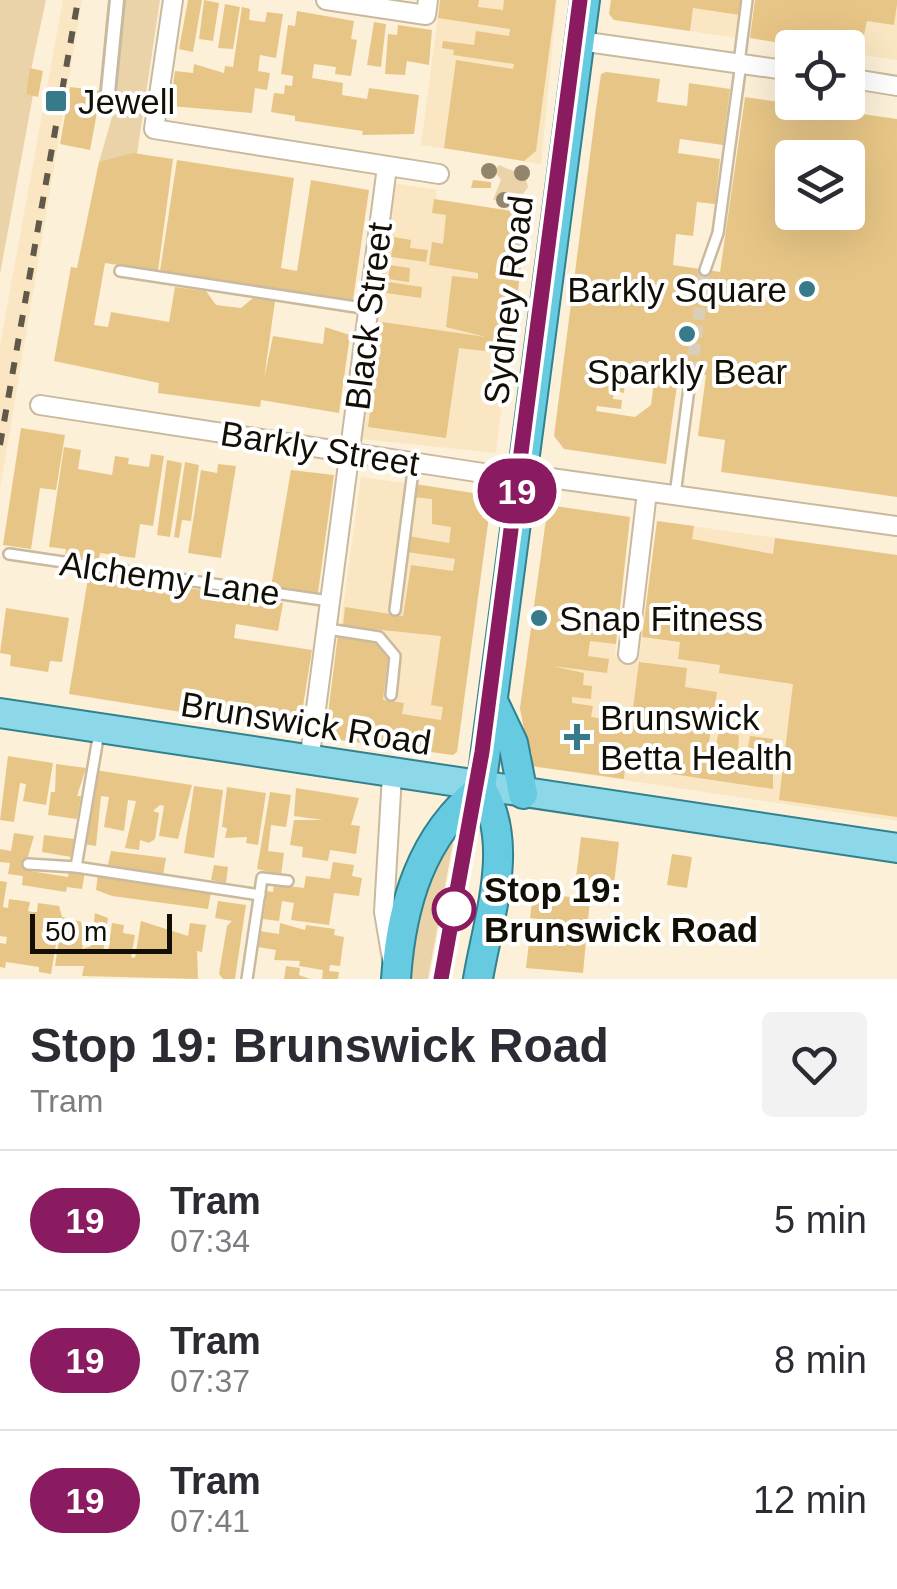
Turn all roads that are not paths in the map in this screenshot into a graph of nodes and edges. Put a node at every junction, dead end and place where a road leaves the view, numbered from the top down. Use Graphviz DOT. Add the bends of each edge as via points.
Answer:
graph roads {
  1 [pos="117,0"];
  2 [pos="173,0"];
  3 [pos="326,0"];
  4 [pos="428,0"];
  5 [pos="585,0"];
  6 [pos="747,0"];
  7 [pos="580,41"];
  8 [pos="740,63"];
  9 [pos="775,68"];
  10 [pos="865,81"];
  11 [pos="897,86"];
  12 [pos="108,92"];
  13 [pos="387,166"];
  14 [pos="439,174"];
  15 [pos="705,270"];
  16 [pos="120,271"];
  17 [pos="369,309"];
  18 [pos="691,373"];
  19 [pos="40,405"];
  20 [pos="351,453"];
  21 [pos="414,463"];
  22 [pos="524,476"];
  23 [pos="647,492"];
  24 [pos="675,495"];
  25 [pos="897,526"];
  26 [pos="8,554"];
  27 [pos="332,602"];
  28 [pos="395,610"];
  29 [pos="328,630"];
  30 [pos="628,654"];
  31 [pos="391,695"];
  32 [pos="493,700"];
  33 [pos="0,713"];
  34 [pos="100,730"];
  35 [pos="309,762"];
  36 [pos="392,774"];
  37 [pos="481,788"];
  38 [pos="523,794"];
  39 [pos="897,848"];
  40 [pos="28,864"];
  41 [pos="76,868"];
  42 [pos="288,881"];
  43 [pos="260,895"];
  44 [pos="396,977"];
  45 [pos="248,979"];
  46 [pos="478,979"];
  1 -- 12 [label="street"];
  2 -- 13 [label="street" via="154,129"];
  3 -- 4 [label="street" via="426,14"];
  5 -- 7 [label="highway, Sydney Road"];
  6 -- 8 [label="lane"];
  7 -- 8 [label="street"];
  7 -- 22 [label="highway, Sydney Road"];
  8 -- 9 [label="street"];
  8 -- 15 [label="lane" via="718,233"];
  10 -- 11 [label="street"];
  13 -- 14 [label="street"];
  13 -- 17 [label="street, Black Street"];
  16 -- 17 [label="lane"];
  17 -- 20 [label="street, Black Street"];
  18 -- 24 [label="lane"];
  19 -- 20 [label="street, Barkly Street"];
  20 -- 21 [label="street, Barkly Street"];
  20 -- 27 [label="street, Black Street"];
  21 -- 22 [label="street, Barkly Street"];
  21 -- 28 [label="lane"];
  22 -- 23 [label="street, Barkly Street"];
  22 -- 32 [label="highway, Sydney Road"];
  23 -- 24 [label="street, Barkly Street"];
  23 -- 30 [label="street"];
  24 -- 25 [label="street, Barkly Street"];
  26 -- 27 [label="lane, Alchemy Lane"];
  27 -- 29 [label="street, Black Street"];
  29 -- 31 [label="lane" via="379,637 396,656"];
  29 -- 35 [label="street, Black Street"];
  32 -- 37 [label="highway, Sydney Road"];
  32 -- 38 [label="highway" via="513,743"];
  33 -- 34 [label="main road, Brunswick Road"];
  34 -- 35 [label="main road, Brunswick Road"];
  34 -- 41 [label="lane"];
  35 -- 36 [label="main road, Brunswick Road"];
  36 -- 37 [label="main road, Brunswick Road"];
  36 -- 44 [label="street" via="384,912"];
  37 -- 38 [label="main road, Brunswick Road"];
  37 -- 44 [label="highway" via="448,817 414,881 402,917"];
  37 -- 46 [label="highway" via="498,820"];
  38 -- 39 [label="main road, Brunswick Road"];
  40 -- 41 [label="lane"];
  41 -- 43 [label="lane"];
  42 -- 43 [label="lane" via="262,878"];
  43 -- 45 [label="lane"];
}
